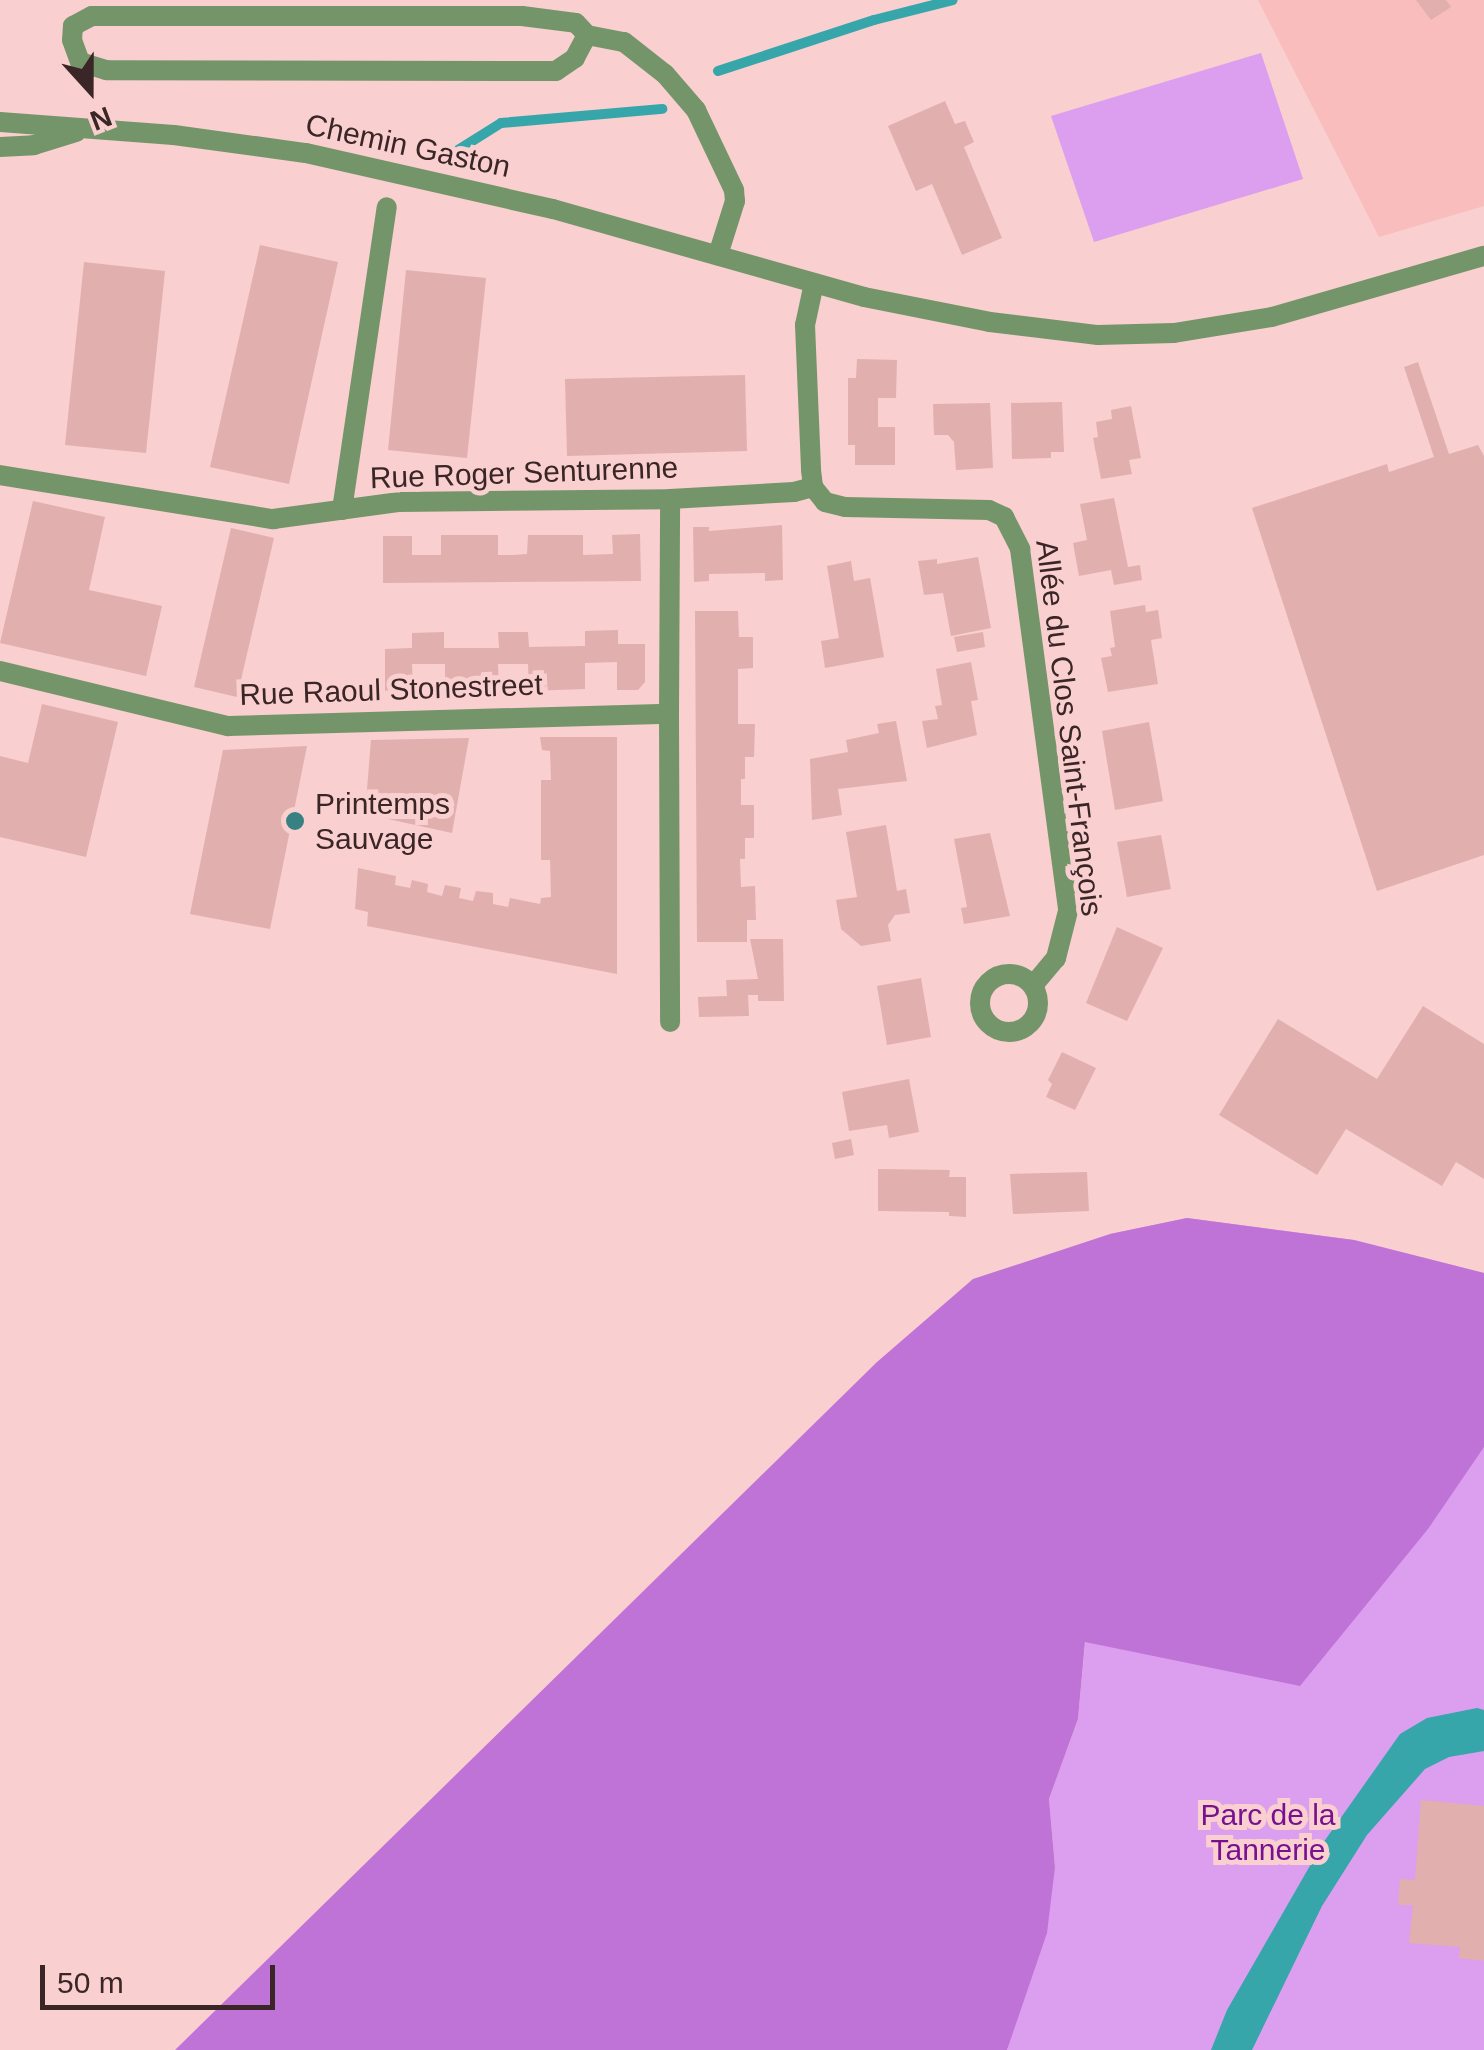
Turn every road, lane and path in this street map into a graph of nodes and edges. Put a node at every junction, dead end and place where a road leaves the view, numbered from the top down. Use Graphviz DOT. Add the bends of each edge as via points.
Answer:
graph roads {
  1 [pos="587,35"];
  2 [pos="0,122"];
  3 [pos="80,131"];
  4 [pos="0,148"];
  5 [pos="388,207"];
  6 [pos="718,255"];
  7 [pos="1484,256"];
  8 [pos="814,284"];
  9 [pos="0,475"];
  10 [pos="813,487"];
  11 [pos="670,499"];
  12 [pos="342,510"];
  13 [pos="0,671"];
  14 [pos="669,714"];
  15 [pos="1033,986"];
  16 [pos="670,1022"];
  1 -- 1 [label="street" via="576,22 522,16 92,16 73,26 72,40 80,62 106,70 556,71 576,58"];
  1 -- 6 [label="street" via="624,42 696,110 734,190"];
  2 -- 3 [label="street, Chemin Gaston"];
  3 -- 4 [label="street, Chemin Gaston"];
  3 -- 6 [label="street, Chemin Gaston" via="174,134 306,153"];
  5 -- 12 [label="street"];
  6 -- 8 [label="street, Chemin Gaston"];
  7 -- 8 [label="street, Chemin Gaston" via="1272,317 1174,332 1098,335 990,322"];
  8 -- 10 [label="street" via="805,325"];
  9 -- 12 [label="street, Rue Roger Senturenne" via="273,519"];
  10 -- 11 [label="street, Rue Roger Senturenne"];
  10 -- 15 [label="street, Allée du Clos Saint-François" via="825,502 845,507 989,510 1014,531 1068,911 1056,958"];
  11 -- 12 [label="street, Rue Roger Senturenne" via="398,502"];
  11 -- 14 [label="street"];
  13 -- 14 [label="street, Rue Raoul Stonestreet" via="228,726"];
  14 -- 16 [label="street"];
}
